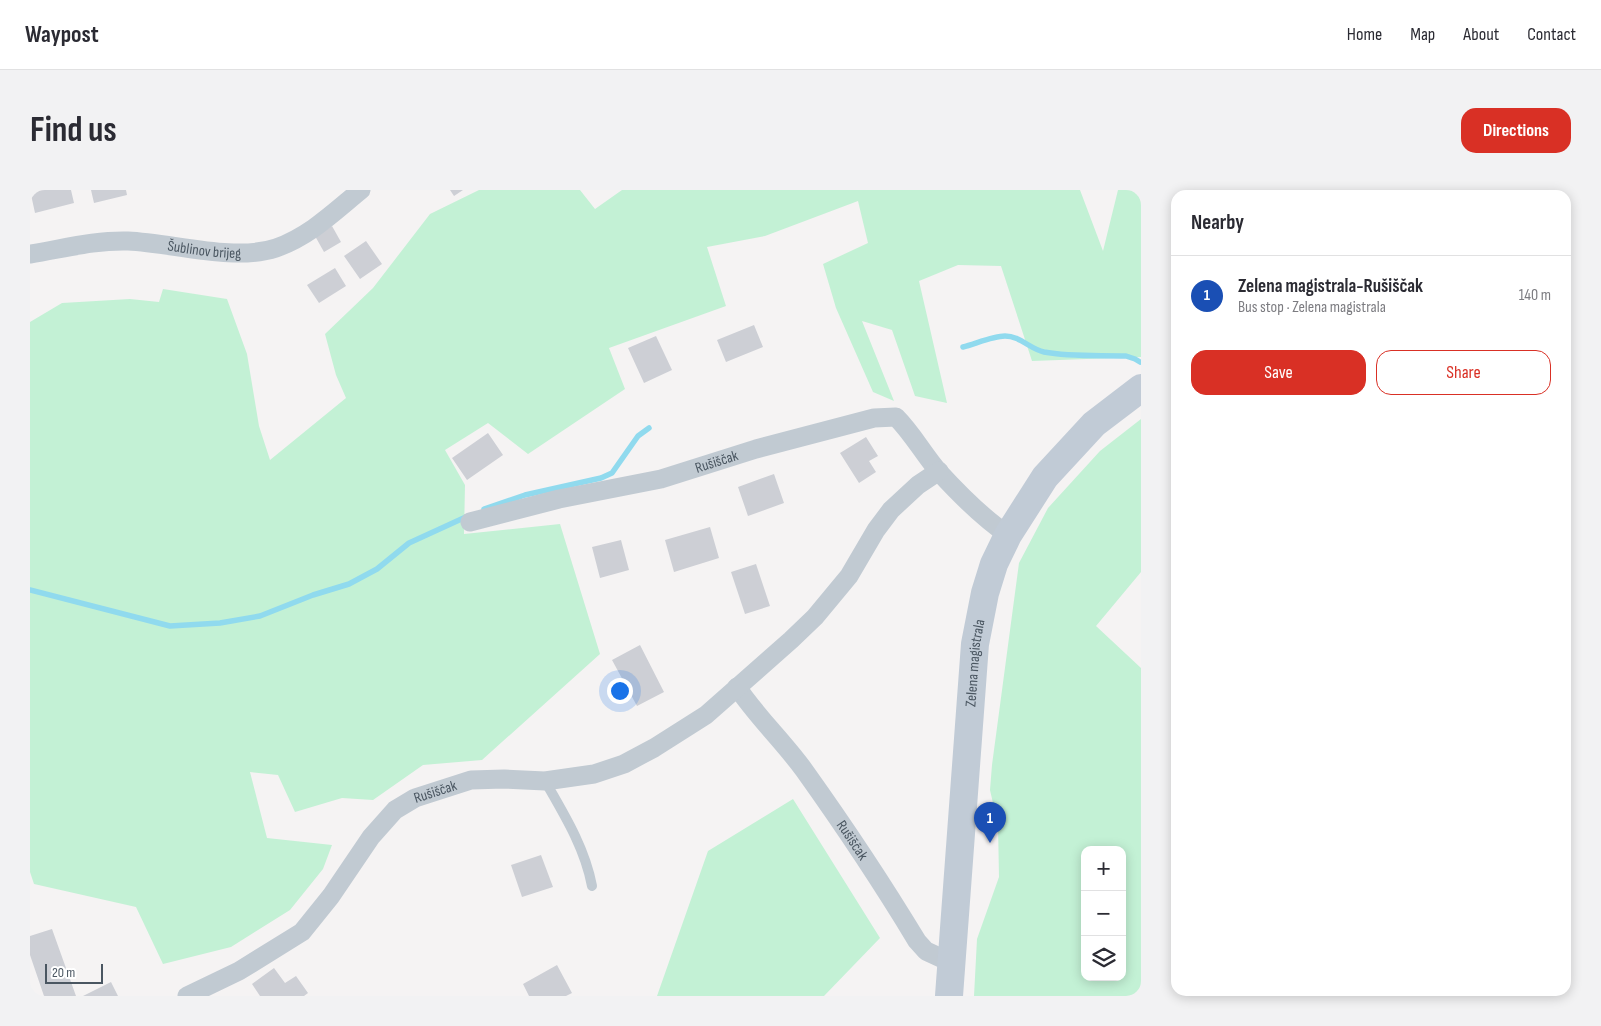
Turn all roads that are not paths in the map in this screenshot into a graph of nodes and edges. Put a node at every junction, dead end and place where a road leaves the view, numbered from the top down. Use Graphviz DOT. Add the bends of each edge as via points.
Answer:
graph roads {
  1 [pos="361,190"];
  2 [pos="30,254"];
  3 [pos="1141,388"];
  4 [pos="939,472"];
  5 [pos="470,522"];
  6 [pos="1008,535"];
  7 [pos="737,687"];
  8 [pos="545,782"];
  9 [pos="592,886"];
  10 [pos="952,963"];
  11 [pos="187,996"];
  12 [pos="950,996"];
  1 -- 2 [label="street, Šublinov brijeg" via="299,239 274,249 225,252 128,241 97,242"];
  3 -- 6 [label="street, Zelena magistrala" via="1094,424 1045,477"];
  4 -- 5 [label="street, Rušiščak" via="896,417 874,418 756,449 662,479 559,498"];
  4 -- 6 [label="street, Rušiščak"];
  4 -- 7 [label="street, Rušiščak" via="918,484 891,510 849,576 815,617"];
  6 -- 10 [label="street, Zelena magistrala" via="985,593 975,644"];
  7 -- 8 [label="street, Rušiščak" via="706,715 624,764 594,774"];
  7 -- 10 [label="street, Rušiščak" via="802,768 843,826 917,942 926,951"];
  8 -- 9 [label="lane" via="578,842"];
  8 -- 11 [label="street, Rušiščak" via="471,780 415,798 394,810 370,837 331,896 302,932 239,971"];
  10 -- 12 [label="street, Zelena magistrala"];
}
